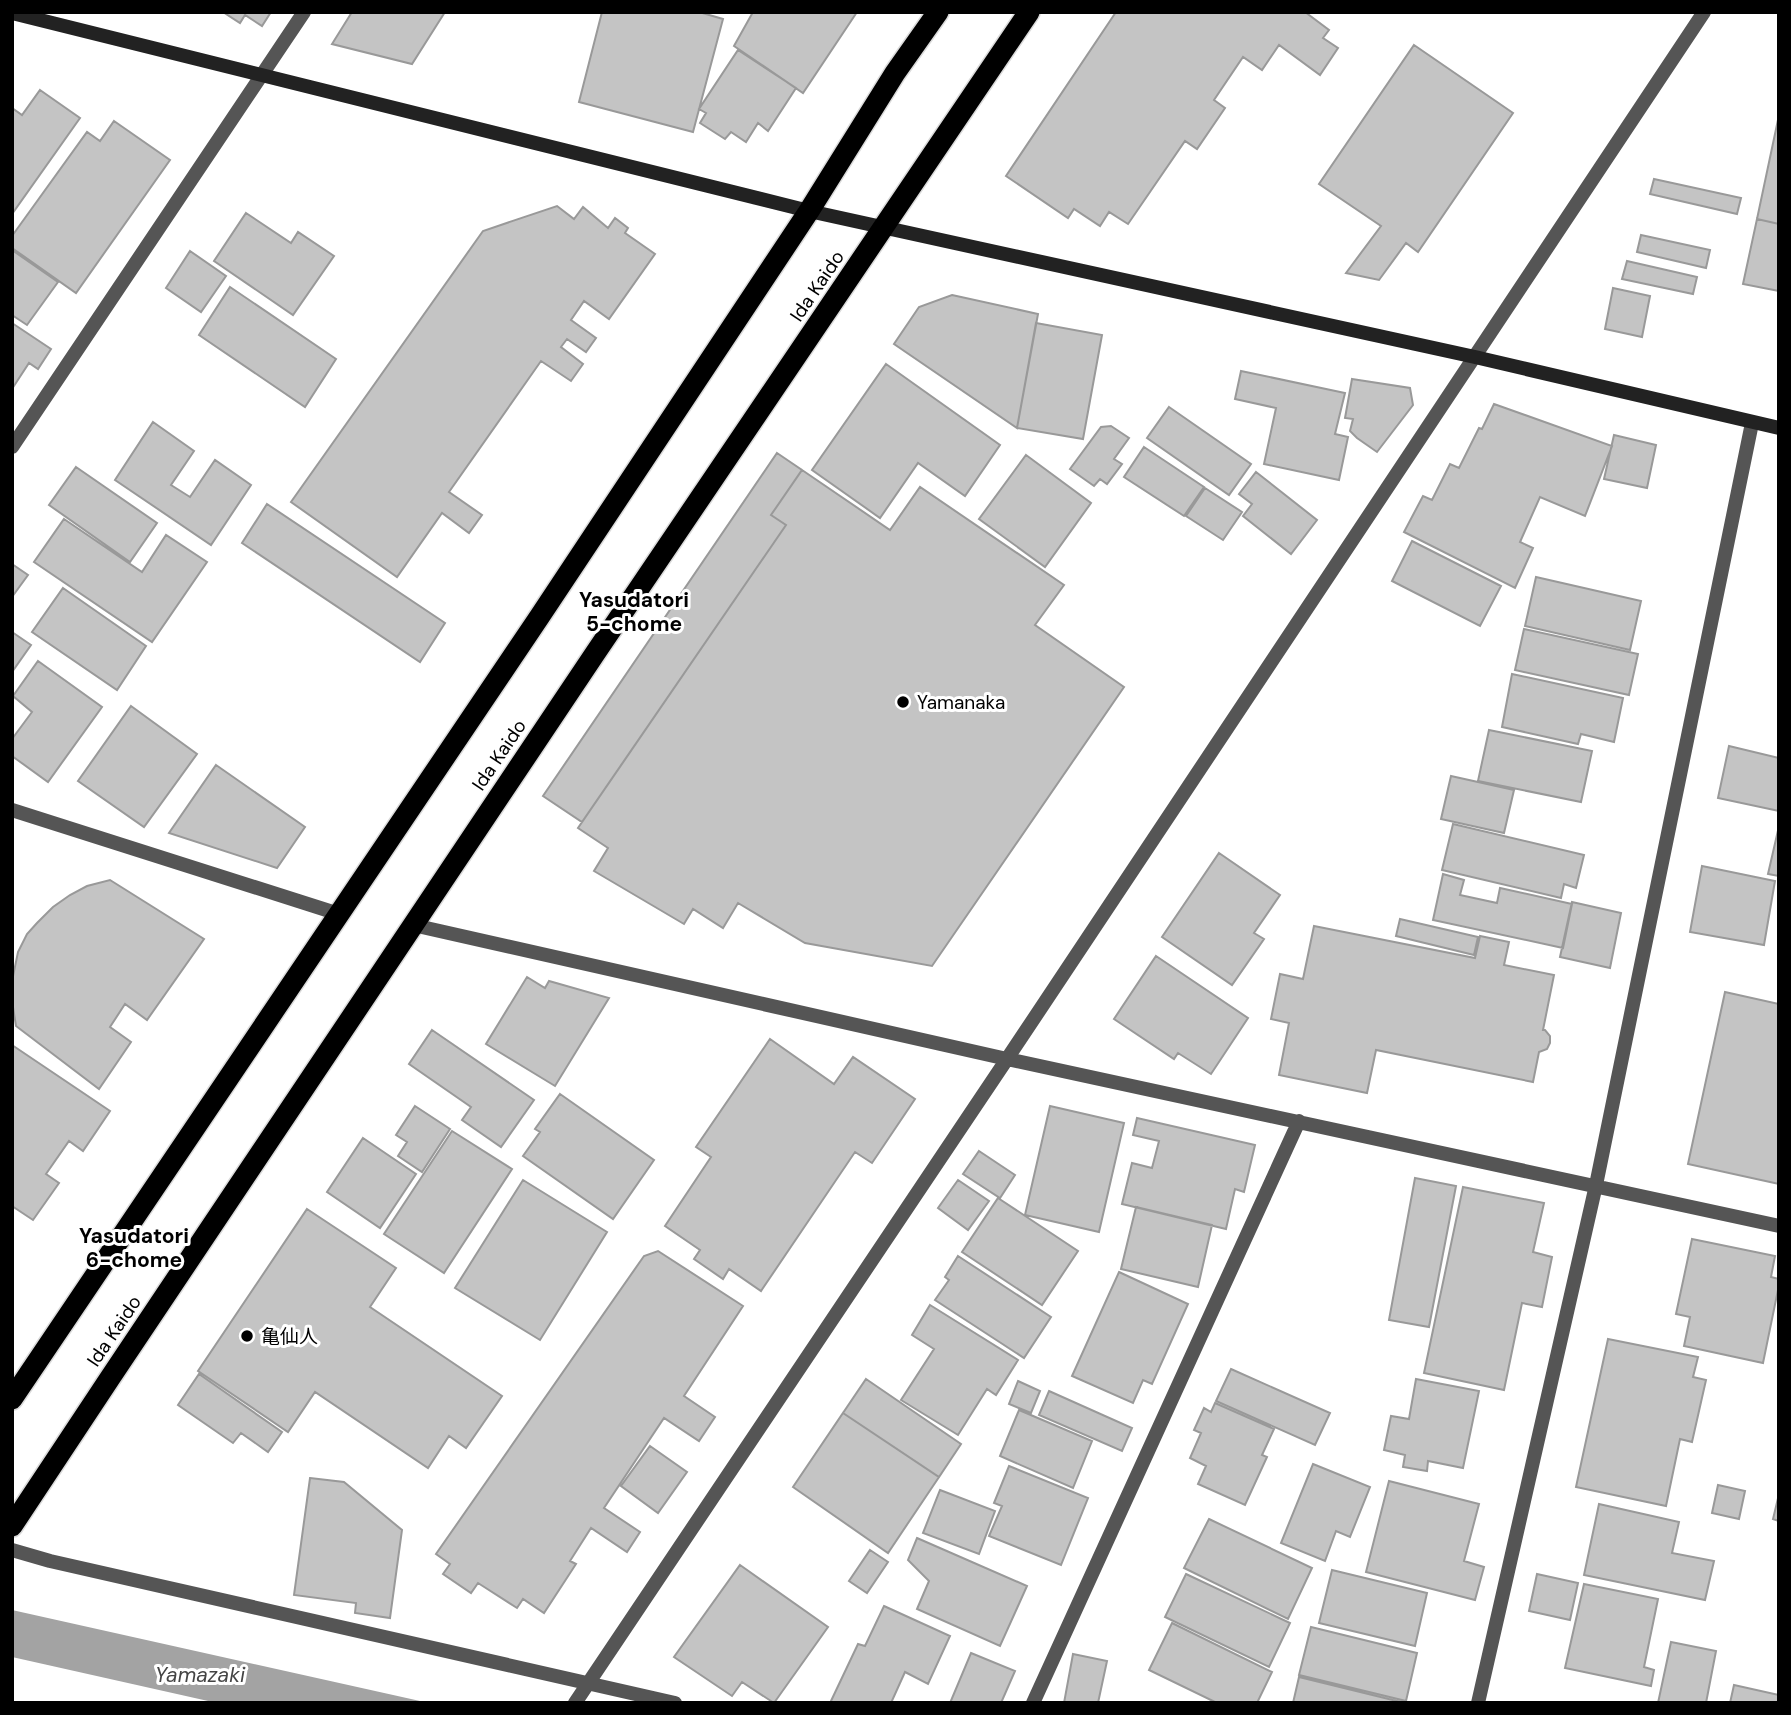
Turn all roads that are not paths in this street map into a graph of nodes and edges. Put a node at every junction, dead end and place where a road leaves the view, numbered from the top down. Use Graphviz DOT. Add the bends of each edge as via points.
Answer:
graph roads {
  1 [pos="304,12"];
  2 [pos="938,12"];
  3 [pos="1029,12"];
  4 [pos="1704,12"];
  5 [pos="12,13"];
  6 [pos="263,75"];
  7 [pos="809,211"];
  8 [pos="884,228"];
  9 [pos="1475,357"];
  10 [pos="1752,423"];
  11 [pos="1779,428"];
  12 [pos="12,447"];
  13 [pos="12,810"];
  14 [pos="339,914"];
  15 [pos="414,925"];
  16 [pos="1007,1059"];
  17 [pos="1299,1121"];
  18 [pos="1596,1185"];
  19 [pos="1779,1226"];
  20 [pos="12,1399"];
  21 [pos="12,1526"];
  22 [pos="12,1550"];
  23 [pos="587,1684"];
  24 [pos="575,1703"];
  25 [pos="675,1703"];
  26 [pos="1033,1703"];
  27 [pos="1478,1703"];
  1 -- 6 [label="street"];
  2 -- 7 [label="highway"];
  3 -- 8 [label="highway, Ida Kaido"];
  4 -- 9 [label="street"];
  5 -- 6 [label="street"];
  6 -- 7 [label="street"];
  6 -- 12 [label="street"];
  7 -- 8 [label="street"];
  7 -- 14 [label="highway"];
  8 -- 9 [label="street"];
  8 -- 15 [label="highway, Ida Kaido"];
  9 -- 10 [label="street"];
  9 -- 16 [label="street"];
  10 -- 11 [label="street"];
  10 -- 18 [label="street"];
  13 -- 14 [label="street"];
  14 -- 20 [label="highway"];
  15 -- 16 [label="street"];
  15 -- 21 [label="highway, Ida Kaido"];
  16 -- 17 [label="street"];
  16 -- 23 [label="street"];
  17 -- 18 [label="street"];
  17 -- 26 [label="street"];
  18 -- 19 [label="street"];
  18 -- 27 [label="street"];
  22 -- 23 [label="street"];
  23 -- 24 [label="street"];
  23 -- 25 [label="street"];
}
